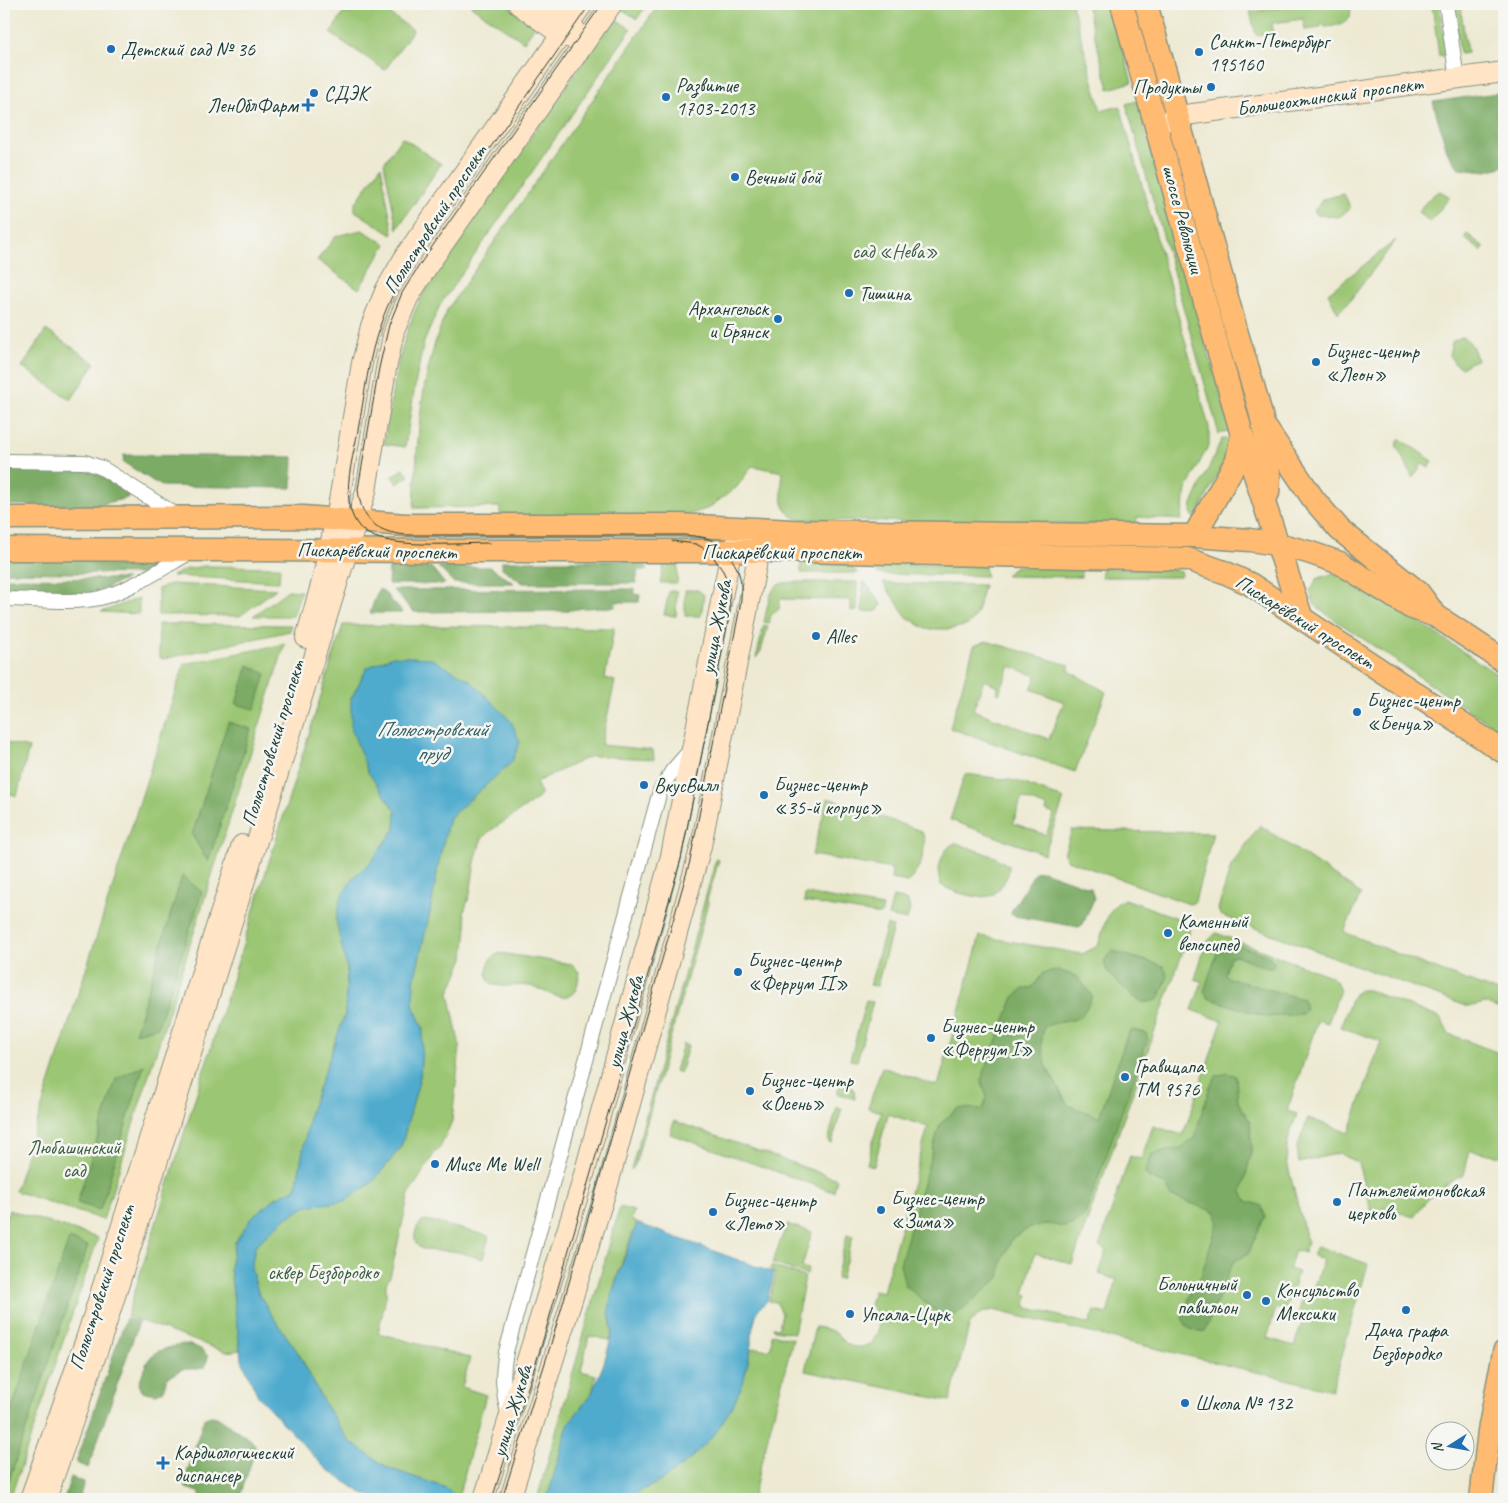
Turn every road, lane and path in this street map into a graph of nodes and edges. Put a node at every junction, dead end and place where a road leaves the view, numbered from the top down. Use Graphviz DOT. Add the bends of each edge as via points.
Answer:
graph roads {
  1 [pos="518,4"];
  2 [pos="544,4"];
  3 [pos="583,4"];
  4 [pos="612,4"];
  5 [pos="1122,4"];
  6 [pos="1146,4"];
  7 [pos="1446,4"];
  8 [pos="565,28"];
  9 [pos="585,43"];
  10 [pos="1504,72"];
  11 [pos="1457,79"];
  12 [pos="1178,116"];
  13 [pos="1157,124"];
  14 [pos="1265,426"];
  15 [pos="1242,435"];
  16 [pos="4,460"];
  17 [pos="1266,507"];
  18 [pos="178,517"];
  19 [pos="4,518"];
  20 [pos="346,520"];
  21 [pos="747,528"];
  22 [pos="1194,536"];
  23 [pos="1250,540"];
  24 [pos="1277,544"];
  25 [pos="4,549"];
  26 [pos="194,550"];
  27 [pos="338,550"];
  28 [pos="731,551"];
  29 [pos="759,551"];
  30 [pos="1190,559"];
  31 [pos="4,599"];
  32 [pos="1301,616"];
  33 [pos="1436,616"];
  34 [pos="1504,661"];
  35 [pos="692,748"];
  36 [pos="1504,752"];
  37 [pos="1504,1352"];
  38 [pos="510,1419"];
  39 [pos="30,1499"];
  40 [pos="46,1499"];
  41 [pos="484,1499"];
  42 [pos="510,1499"];
  43 [pos="1481,1499"];
  1 -- 8 [label="main road"];
  2 -- 8 [label="main road"];
  3 -- 8 [label="main road, Полюстровский проспект"];
  4 -- 9 [label="main road, Полюстровский проспект"];
  5 -- 13 [label="main road, шоссе Революции"];
  6 -- 12 [label="main road, шоссе Революции"];
  7 -- 11 [label="street"];
  8 -- 9 [label="main road"];
  8 -- 20 [label="main road, Полюстровский проспект" via="407,253 386,289 367,340"];
  9 -- 20 [label="main road, Полюстровский проспект" via="429,264 400,314 386,369 366,491"];
  10 -- 11 [label="main road, Большеохтинский проспект"];
  11 -- 12 [label="main road, Большеохтинский проспект"];
  12 -- 13 [label="main road, Большеохтинский проспект"];
  12 -- 14 [label="main road, шоссе Революции"];
  13 -- 15 [label="main road, шоссе Революции"];
  14 -- 17 [label="main road, шоссе Революции" via="1268,460"];
  14 -- 33 [label="main road, шоссе Революции" via="1314,500 1340,530 1418,592"];
  15 -- 17 [label="main road, шоссе Революции"];
  15 -- 22 [label="main road, шоссе Революции" via="1237,460"];
  16 -- 18 [label="street" via="86,462 102,468"];
  17 -- 23 [label="main road, шоссе Революции"];
  17 -- 24 [label="main road, шоссе Революции"];
  18 -- 19 [label="main road, Пискарёвский проспект"];
  18 -- 20 [label="main road, Пискарёвский проспект"];
  20 -- 21 [label="main road, Пискарёвский проспект" via="406,525"];
  20 -- 27 [label="main road, Полюстровский проспект"];
  21 -- 22 [label="main road, Пискарёвский проспект"];
  21 -- 28 [label="main road, улица Жукова"];
  21 -- 29 [label="main road"];
  22 -- 23 [label="main road, Пискарёвский проспект"];
  23 -- 24 [label="main road, Пискарёвский проспект"];
  23 -- 30 [label="main road, шоссе Революции" via="1224,556"];
  24 -- 32 [label="main road, шоссе Революции"];
  24 -- 33 [label="main road, Пискарёвский проспект" via="1340,563 1410,608"];
  25 -- 26 [label="main road, Пискарёвский проспект"];
  26 -- 27 [label="main road, Пискарёвский проспект"];
  26 -- 31 [label="street" via="146,578 100,598"];
  27 -- 28 [label="main road, Пискарёвский проспект"];
  27 -- 39 [label="main road, Полюстровский проспект" via="321,585 122,1226"];
  27 -- 40 [label="main road, Полюстровский проспект" via="308,679 133,1240"];
  28 -- 29 [label="main road, Пискарёвский проспект"];
  28 -- 35 [label="main road, улица Жукова"];
  29 -- 30 [label="main road, Пискарёвский проспект"];
  29 -- 42 [label="main road, улица Жукова" via="701,846 608,1184"];
  30 -- 32 [label="main road, Пискарёвский проспект" via="1250,584"];
  32 -- 36 [label="main road, Пискарёвский проспект"];
  33 -- 34 [label="main road, Пискарёвский проспект"];
  35 -- 38 [label="main road, улица Жукова" via="671,856 582,1183"];
  35 -- 38 [label="street" via="660,791 506,1352 502,1380"];
  37 -- 43 [label="main road" via="1489,1431"];
  38 -- 41 [label="main road, улица Жукова"];
}
